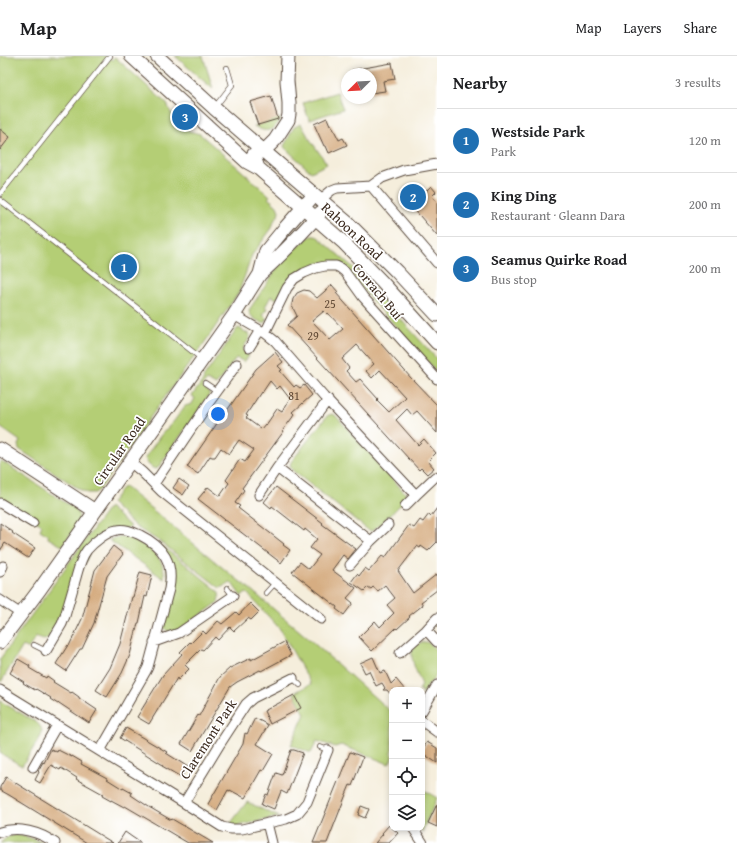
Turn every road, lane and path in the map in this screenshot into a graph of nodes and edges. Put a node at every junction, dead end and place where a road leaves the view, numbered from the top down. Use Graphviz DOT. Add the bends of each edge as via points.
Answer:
graph roads {
  1 [pos="110,56"];
  2 [pos="131,56"];
  3 [pos="157,56"];
  4 [pos="288,56"];
  5 [pos="227,68"];
  6 [pos="214,108"];
  7 [pos="264,151"];
  8 [pos="437,164"];
  9 [pos="258,168"];
  10 [pos="370,186"];
  11 [pos="0,194"];
  12 [pos="0,200"];
  13 [pos="320,200"];
  14 [pos="303,208"];
  15 [pos="315,218"];
  16 [pos="437,263"];
  17 [pos="260,274"];
  18 [pos="234,315"];
  19 [pos="437,315"];
  20 [pos="262,332"];
  21 [pos="437,343"];
  22 [pos="249,348"];
  23 [pos="203,360"];
  24 [pos="237,364"];
  25 [pos="437,379"];
  26 [pos="205,383"];
  27 [pos="217,392"];
  28 [pos="328,400"];
  29 [pos="0,448"];
  30 [pos="130,462"];
  31 [pos="277,468"];
  32 [pos="435,477"];
  33 [pos="154,484"];
  34 [pos="259,495"];
  35 [pos="416,495"];
  36 [pos="0,503"];
  37 [pos="405,506"];
  38 [pos="95,512"];
  39 [pos="33,523"];
  40 [pos="388,525"];
  41 [pos="371,541"];
  42 [pos="350,565"];
  43 [pos="275,583"];
  44 [pos="227,588"];
  45 [pos="266,593"];
  46 [pos="233,596"];
  47 [pos="0,600"];
  48 [pos="21,614"];
  49 [pos="437,618"];
  50 [pos="320,619"];
  51 [pos="426,630"];
  52 [pos="0,642"];
  53 [pos="154,642"];
  54 [pos="437,642"];
  55 [pos="34,644"];
  56 [pos="46,651"];
  57 [pos="400,653"];
  58 [pos="293,678"];
  59 [pos="300,685"];
  60 [pos="437,685"];
  61 [pos="0,690"];
  62 [pos="425,706"];
  63 [pos="425,723"];
  64 [pos="57,726"];
  65 [pos="437,732"];
  66 [pos="324,748"];
  67 [pos="100,751"];
  68 [pos="33,767"];
  69 [pos="184,803"];
  70 [pos="267,823"];
  71 [pos="415,831"];
  72 [pos="0,832"];
  73 [pos="55,843"];
  74 [pos="272,843"];
  75 [pos="423,843"];
  1 -- 11 [label="lane"];
  2 -- 9 [label="street, Rahoon Road" via="247,162"];
  3 -- 6 [label="street, Rahoon Road"];
  4 -- 7 [label="street" via="288,120"];
  5 -- 6 [label="lane" via="232,85"];
  6 -- 7 [label="street, Rahoon Road"];
  7 -- 9 [label="street" via="252,157"];
  7 -- 13 [label="street, Rahoon Road"];
  8 -- 10 [label="street" via="404,170 382,178"];
  9 -- 14 [label="street, Rahoon Road"];
  10 -- 13 [label="street" via="337,188"];
  10 -- 16 [label="street"];
  12 -- 23 [label="lane"];
  13 -- 14 [label="street, Circular Road"];
  13 -- 15 [label="street, Circular Road"];
  13 -- 19 [label="street, Rahoon Road" via="376,250"];
  14 -- 15 [label="street, Rahoon Road"];
  14 -- 17 [label="street, Circular Road" via="266,252"];
  15 -- 17 [label="street, Circular Road"];
  15 -- 21 [label="street, Rahoon Road" via="343,242"];
  17 -- 18 [label="street, Circular Road"];
  18 -- 20 [label="street"];
  18 -- 23 [label="street, Circular Road"];
  20 -- 22 [label="street, Corrach Buí"];
  20 -- 25 [label="street, Corrach Buí" via="294,280 316,268 336,266 345,272 363,297"];
  20 -- 28 [label="street" via="275,341"];
  23 -- 30 [label="street, Circular Road"];
  24 -- 27 [label="street"];
  26 -- 27 [label="lane"];
  27 -- 33 [label="street"];
  28 -- 31 [label="street"];
  28 -- 35 [label="street"];
  29 -- 38 [label="street"];
  30 -- 33 [label="street"];
  30 -- 38 [label="street, Circular Road"];
  31 -- 34 [label="street"];
  31 -- 41 [label="street"];
  32 -- 35 [label="street"];
  33 -- 43 [label="street"];
  35 -- 37 [label="street"];
  36 -- 39 [label="street"];
  38 -- 48 [label="street, Circular Road"];
  40 -- 41 [label="street"];
  41 -- 42 [label="street"];
  43 -- 45 [label="lane"];
  43 -- 50 [label="street"];
  44 -- 46 [label="lane"];
  46 -- 53 [label="street" via="179,633"];
  47 -- 48 [label="street"];
  48 -- 52 [label="street, Circular Road"];
  49 -- 51 [label="street"];
  51 -- 54 [label="street"];
  51 -- 57 [label="street"];
  53 -- 56 [label="street" via="170,584 169,565 162,551 152,542 131,531 119,529 103,536 84,555 62,624"];
  53 -- 67 [label="street" via="146,671"];
  55 -- 56 [label="lane"];
  58 -- 59 [label="lane, Claremont Park"];
  58 -- 69 [label="street, Claremont Park" via="246,704"];
  60 -- 62 [label="street"];
  61 -- 64 [label="street, Claremont Park"];
  63 -- 65 [label="street"];
  64 -- 67 [label="street, Claremont Park"];
  64 -- 68 [label="street"];
  66 -- 70 [label="street, Claremont Park" via="303,808 291,817"];
  67 -- 69 [label="street, Claremont Park"];
  69 -- 70 [label="street, Claremont Park" via="228,829 242,829"];
  70 -- 74 [label="street"];
  71 -- 75 [label="street"];
  72 -- 73 [label="street" via="25,831 43,836"];
}
